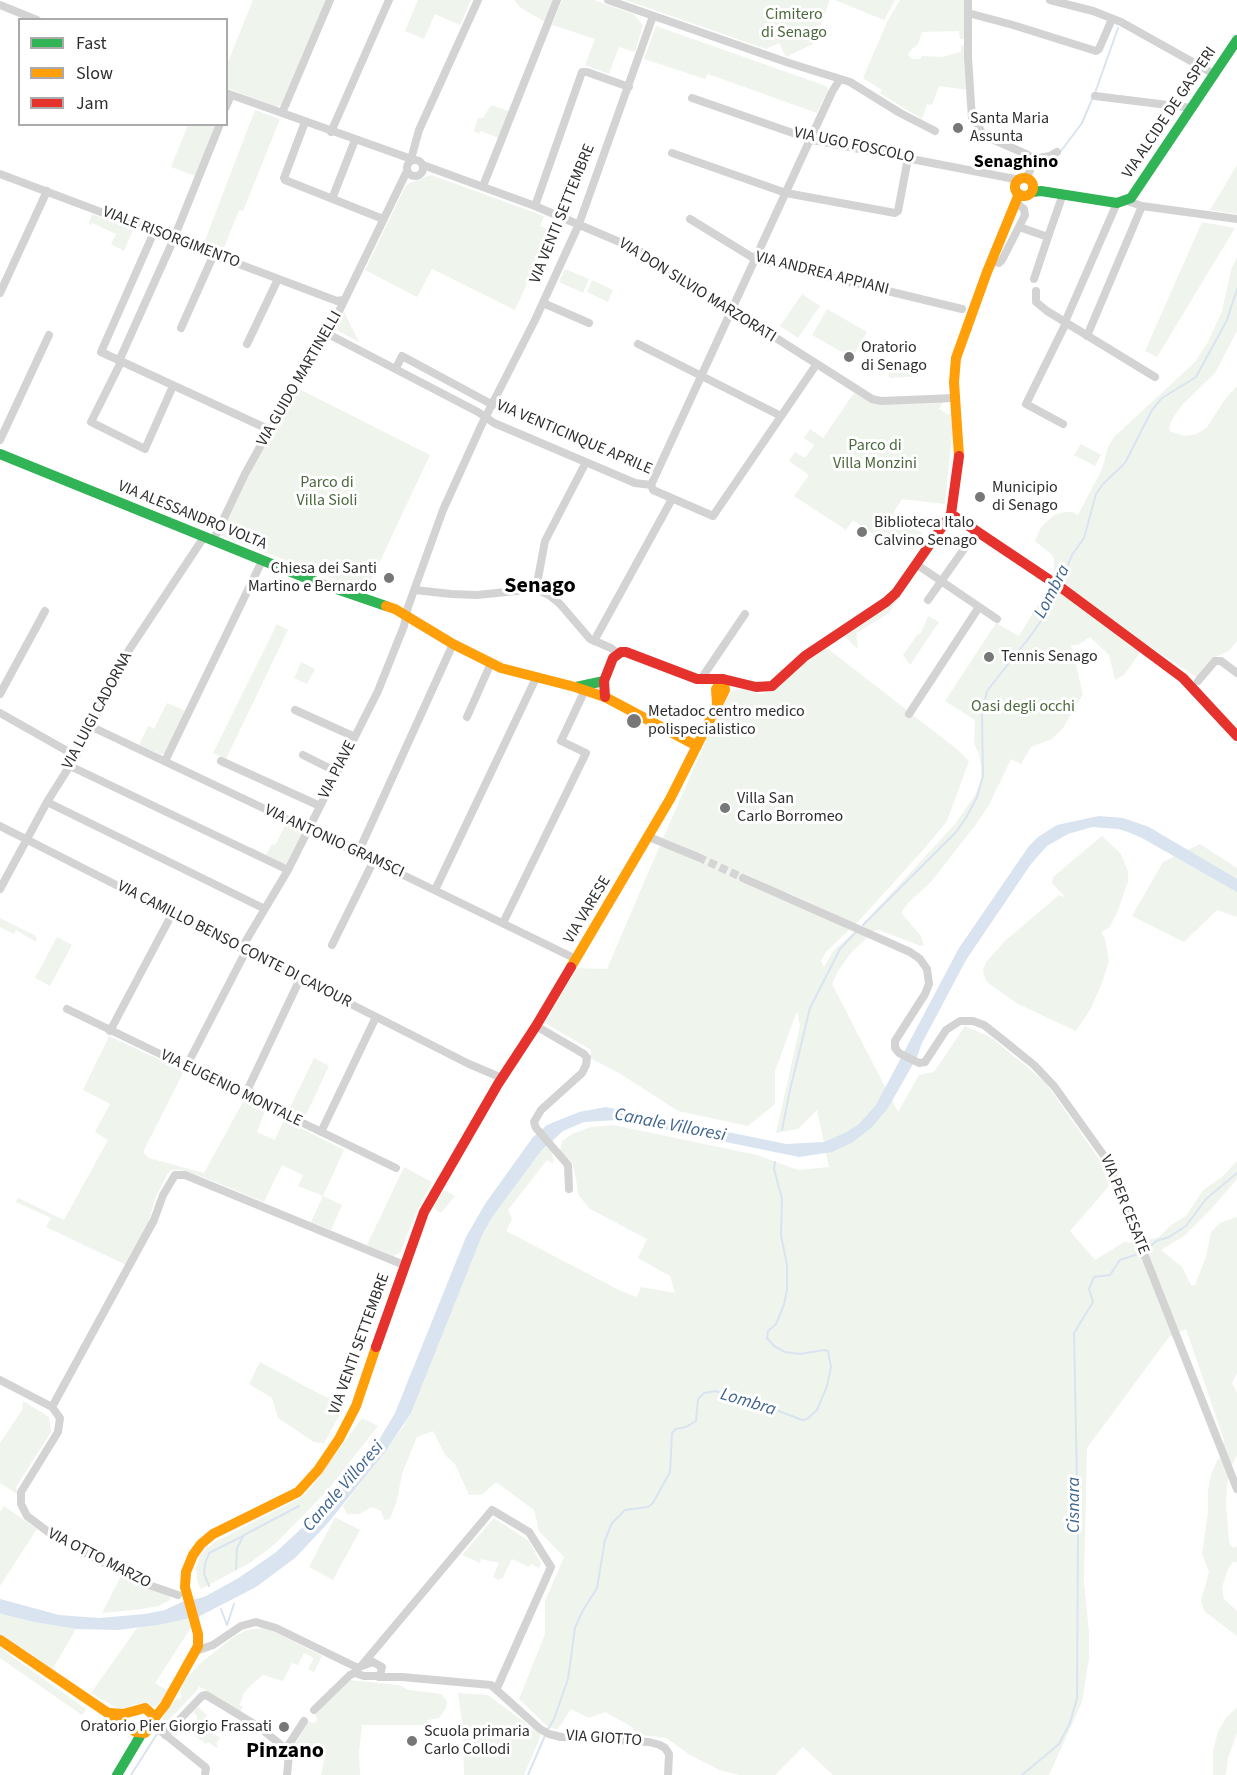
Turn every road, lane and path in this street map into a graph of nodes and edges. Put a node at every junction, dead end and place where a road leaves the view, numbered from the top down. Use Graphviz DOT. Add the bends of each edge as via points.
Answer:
graph roads {
  1 [pos="330,0"];
  2 [pos="389,0"];
  3 [pos="478,0"];
  4 [pos="557,0"];
  5 [pos="608,0"];
  6 [pos="968,0"];
  7 [pos="1050,0"];
  8 [pos="1064,2"];
  9 [pos="0,5"];
  10 [pos="968,13"];
  11 [pos="653,16"];
  12 [pos="32,18"];
  13 [pos="1112,19"];
  14 [pos="1237,40"];
  15 [pos="1214,74"];
  16 [pos="829,76"];
  17 [pos="840,78"];
  18 [pos="629,87"];
  19 [pos="832,93"];
  20 [pos="229,94"];
  21 [pos="1095,96"];
  22 [pos="692,98"];
  23 [pos="1192,108"];
  24 [pos="282,113"];
  25 [pos="305,122"];
  26 [pos="218,126"];
  27 [pos="935,131"];
  28 [pos="331,132"];
  29 [pos="810,139"];
  30 [pos="355,140"];
  31 [pos="414,146"];
  32 [pos="1057,152"];
  33 [pos="672,153"];
  34 [pos="397,154"];
  35 [pos="908,158"];
  36 [pos="1034,159"];
  37 [pos="417,163"];
  38 [pos="409,172"];
  39 [pos="0,174"];
  40 [pos="483,186"];
  41 [pos="1025,187"];
  42 [pos="47,191"];
  43 [pos="786,193"];
  44 [pos="1060,194"];
  45 [pos="332,199"];
  46 [pos="1122,202"];
  47 [pos="535,206"];
  48 [pos="1142,206"];
  49 [pos="383,219"];
  50 [pos="690,219"];
  51 [pos="1237,219"];
  52 [pos="579,224"];
  53 [pos="1019,227"];
  54 [pos="154,232"];
  55 [pos="1048,237"];
  56 [pos="174,239"];
  57 [pos="214,254"];
  58 [pos="755,259"];
  59 [pos="992,261"];
  60 [pos="278,279"];
  61 [pos="1034,279"];
  62 [pos="1036,291"];
  63 [pos="0,293"];
  64 [pos="343,300"];
  65 [pos="543,303"];
  66 [pos="962,309"];
  67 [pos="731,310"];
  68 [pos="589,323"];
  69 [pos="1066,323"];
  70 [pos="181,328"];
  71 [pos="328,334"];
  72 [pos="49,335"];
  73 [pos="1087,336"];
  74 [pos="247,344"];
  75 [pos="638,344"];
  76 [pos="120,362"];
  77 [pos="816,365"];
  78 [pos="396,368"];
  79 [pos="701,374"];
  80 [pos="1155,377"];
  81 [pos="174,386"];
  82 [pos="955,398"];
  83 [pos="493,405"];
  84 [pos="781,416"];
  85 [pos="486,417"];
  86 [pos="1063,424"];
  87 [pos="270,430"];
  88 [pos="0,440"];
  89 [pos="0,454"];
  90 [pos="586,462"];
  91 [pos="651,485"];
  92 [pos="672,499"];
  93 [pos="951,514"];
  94 [pos="976,532"];
  95 [pos="209,539"];
  96 [pos="262,561"];
  97 [pos="916,564"];
  98 [pos="941,581"];
  99 [pos="536,589"];
  100 [pos="415,590"];
  101 [pos="928,600"];
  102 [pos="979,607"];
  103 [pos="45,611"];
  104 [pos="745,614"];
  105 [pos="406,617"];
  106 [pos="997,619"];
  107 [pos="594,641"];
  108 [pos="453,644"];
  109 [pos="617,653"];
  110 [pos="491,663"];
  111 [pos="1237,673"];
  112 [pos="536,678"];
  113 [pos="701,679"];
  114 [pos="604,681"];
  115 [pos="1198,681"];
  116 [pos="724,684"];
  117 [pos="583,687"];
  118 [pos="0,693"];
  119 [pos="605,697"];
  120 [pos="295,710"];
  121 [pos="0,713"];
  122 [pos="909,714"];
  123 [pos="467,717"];
  124 [pos="90,726"];
  125 [pos="1237,736"];
  126 [pos="355,738"];
  127 [pos="697,746"];
  128 [pos="303,755"];
  129 [pos="76,756"];
  130 [pos="165,761"];
  131 [pos="221,761"];
  132 [pos="70,766"];
  133 [pos="337,772"];
  134 [pos="47,802"];
  135 [pos="320,806"];
  136 [pos="0,826"];
  137 [pos="309,830"];
  138 [pos="649,837"];
  139 [pos="26,839"];
  140 [pos="358,853"];
  141 [pos="698,857"];
  142 [pos="374,860"];
  143 [pos="288,870"];
  144 [pos="742,878"];
  145 [pos="0,889"];
  146 [pos="435,890"];
  147 [pos="265,909"];
  148 [pos="172,914"];
  149 [pos="503,923"];
  150 [pos="332,945"];
  151 [pos="244,950"];
  152 [pos="576,959"];
  153 [pos="300,979"];
  154 [pos="67,1009"];
  155 [pos="376,1017"];
  156 [pos="536,1026"];
  157 [pos="111,1030"];
  158 [pos="186,1067"];
  159 [pos="500,1081"];
  160 [pos="245,1095"];
  161 [pos="321,1132"];
  162 [pos="396,1168"];
  163 [pos="569,1189"];
  164 [pos="404,1265"];
  165 [pos="0,1380"];
  166 [pos="52,1407"];
  167 [pos="1237,1489"];
  168 [pos="183,1598"];
  169 [pos="0,1640"];
  170 [pos="197,1647"];
  171 [pos="372,1658"];
  172 [pos="359,1668"];
  173 [pos="383,1675"];
  174 [pos="497,1688"];
  175 [pos="135,1710"];
  176 [pos="314,1710"];
  177 [pos="110,1713"];
  178 [pos="304,1721"];
  179 [pos="144,1724"];
  180 [pos="163,1734"];
  181 [pos="286,1749"];
  182 [pos="117,1775"];
  183 [pos="205,1775"];
  184 [pos="286,1775"];
  185 [pos="668,1775"];
  1 -- 24 [label="street"];
  2 -- 28 [label="street"];
  3 -- 31 [label="street"];
  4 -- 40 [label="street"];
  5 -- 11 [label="street"];
  6 -- 10 [label="street"];
  7 -- 8 [label="street"];
  8 -- 13 [label="street"];
  9 -- 12 [label="street"];
  10 -- 13 [label="street" via="1096,51"];
  10 -- 36 [label="street" via="972,119 983,135"];
  11 -- 16 [label="street"];
  11 -- 18 [label="street, VIA VENTI SETTEMBRE"];
  13 -- 15 [label="street"];
  14 -- 15 [label="street, VIA ALCIDE DE GASPERI"];
  15 -- 23 [label="street, VIA ALCIDE DE GASPERI"];
  16 -- 17 [label="street"];
  16 -- 19 [label="street"];
  17 -- 19 [label="street"];
  17 -- 27 [label="street"];
  18 -- 47 [label="street" via="582,72"];
  18 -- 52 [label="street, VIA VENTI SETTEMBRE"];
  19 -- 29 [label="street"];
  20 -- 24 [label="street"];
  21 -- 23 [label="street"];
  22 -- 29 [label="street, VIA UGO FOSCOLO"];
  23 -- 46 [label="street, VIA ALCIDE DE GASPERI" via="1139,188"];
  24 -- 25 [label="street"];
  25 -- 28 [label="street"];
  25 -- 45 [label="street" via="284,178"];
  26 -- 56 [label="street"];
  28 -- 30 [label="street"];
  29 -- 35 [label="street, VIA UGO FOSCOLO"];
  29 -- 43 [label="street"];
  30 -- 34 [label="street"];
  30 -- 45 [label="street"];
  31 -- 34 [label="street"];
  31 -- 37 [label="street"];
  32 -- 36 [label="street"];
  33 -- 43 [label="street"];
  34 -- 37 [label="street"];
  34 -- 38 [label="street"];
  35 -- 41 [label="street, VIA UGO FOSCOLO"];
  35 -- 43 [label="street" via="896,213"];
  36 -- 41 [label="street"];
  37 -- 38 [label="street, VIA GUIDO MARTINELLI"];
  37 -- 38 [label="street" via="418,176"];
  37 -- 40 [label="street, VIA DON SILVIO MARZORATI"];
  38 -- 49 [label="street, VIA GUIDO MARTINELLI"];
  39 -- 42 [label="street, VIALE RISORGIMENTO"];
  40 -- 47 [label="street, VIA DON SILVIO MARZORATI"];
  41 -- 44 [label="street"];
  41 -- 53 [label="street" via="1025,212"];
  41 -- 59 [label="street"];
  42 -- 54 [label="street, VIALE RISORGIMENTO"];
  42 -- 63 [label="street"];
  43 -- 58 [label="street"];
  44 -- 46 [label="street"];
  44 -- 55 [label="street"];
  45 -- 49 [label="street"];
  46 -- 48 [label="street"];
  46 -- 69 [label="street"];
  47 -- 52 [label="street, VIA DON SILVIO MARZORATI"];
  48 -- 51 [label="street"];
  48 -- 73 [label="street"];
  49 -- 64 [label="street, VIA GUIDO MARTINELLI"];
  50 -- 58 [label="street, VIA ANDREA APPIANI"];
  52 -- 65 [label="street, VIA VENTI SETTEMBRE"];
  52 -- 67 [label="street, VIA DON SILVIO MARZORATI" via="636,249"];
  53 -- 55 [label="street"];
  53 -- 59 [label="street" via="1002,260"];
  54 -- 56 [label="street, VIALE RISORGIMENTO"];
  54 -- 76 [label="street" via="101,352"];
  55 -- 61 [label="street"];
  56 -- 57 [label="street, VIALE RISORGIMENTO"];
  56 -- 76 [label="street"];
  57 -- 60 [label="street, VIALE RISORGIMENTO"];
  57 -- 70 [label="street"];
  58 -- 66 [label="street, VIA ANDREA APPIANI"];
  58 -- 67 [label="street"];
  59 -- 82 [label="street" via="958,349"];
  60 -- 64 [label="street, VIALE RISORGIMENTO" via="336,301"];
  60 -- 74 [label="street"];
  62 -- 69 [label="street" via="1036,302"];
  64 -- 71 [label="street, VIA GUIDO MARTINELLI"];
  65 -- 68 [label="street"];
  65 -- 83 [label="street, VIA VENTI SETTEMBRE"];
  67 -- 77 [label="street, VIA DON SILVIO MARZORATI"];
  67 -- 79 [label="street"];
  69 -- 73 [label="street"];
  69 -- 86 [label="street" via="1026,404"];
  71 -- 78 [label="street, VIA VENTICINQUE APRILE"];
  71 -- 87 [label="street, VIA GUIDO MARTINELLI" via="319,340"];
  72 -- 88 [label="street"];
  73 -- 80 [label="street"];
  75 -- 79 [label="street"];
  76 -- 81 [label="street"];
  76 -- 81 [label="street" via="91,422 145,449"];
  77 -- 82 [label="street, VIA DON SILVIO MARZORATI" via="877,400"];
  77 -- 84 [label="street"];
  78 -- 83 [label="street" via="402,356"];
  78 -- 85 [label="street, VIA VENTICINQUE APRILE"];
  79 -- 84 [label="street"];
  79 -- 91 [label="street"];
  81 -- 87 [label="street"];
  82 -- 93 [label="street" via="959,453"];
  83 -- 85 [label="street, VIA VENTI SETTEMBRE"];
  84 -- 92 [label="street, VIA VENTICINQUE APRILE" via="712,516"];
  85 -- 90 [label="street, VIA VENTICINQUE APRILE"];
  85 -- 100 [label="street, VIA VENTI SETTEMBRE" via="438,522"];
  87 -- 95 [label="street, VIA GUIDO MARTINELLI"];
  89 -- 95 [label="street, VIA ALESSANDRO VOLTA"];
  90 -- 91 [label="street, VIA VENTICINQUE APRILE" via="635,483"];
  90 -- 99 [label="street" via="545,541"];
  91 -- 92 [label="street, VIA VENTICINQUE APRILE" via="652,490"];
  92 -- 107 [label="street"];
  93 -- 94 [label="street"];
  93 -- 97 [label="street"];
  94 -- 98 [label="street"];
  94 -- 125 [label="street" via="1063,589 1189,682"];
  95 -- 96 [label="street, VIA ALESSANDRO VOLTA"];
  95 -- 124 [label="street, VIA LUIGI CADORNA" via="129,650"];
  96 -- 105 [label="street, VIA ALESSANDRO VOLTA" via="385,605"];
  96 -- 130 [label="street"];
  97 -- 98 [label="street"];
  97 -- 116 [label="street" via="893,597 806,651 775,684"];
  98 -- 101 [label="street"];
  98 -- 102 [label="street"];
  99 -- 100 [label="street" via="477,595"];
  99 -- 107 [label="street" via="560,604"];
  100 -- 105 [label="street, VIA PIAVE"];
  102 -- 106 [label="street"];
  102 -- 122 [label="street"];
  103 -- 118 [label="street"];
  104 -- 113 [label="street"];
  105 -- 108 [label="street, VIA ALESSANDRO VOLTA"];
  105 -- 126 [label="street, VIA PIAVE"];
  107 -- 109 [label="street"];
  108 -- 110 [label="street, VIA ALESSANDRO VOLTA"];
  108 -- 140 [label="street"];
  109 -- 113 [label="street" via="626,652"];
  109 -- 114 [label="street"];
  110 -- 112 [label="street, VIA ALESSANDRO VOLTA"];
  110 -- 123 [label="street"];
  111 -- 115 [label="street" via="1221,660 1215,660"];
  112 -- 117 [label="street, VIA ALESSANDRO VOLTA"];
  112 -- 146 [label="street"];
  113 -- 116 [label="street"];
  114 -- 117 [label="street"];
  114 -- 119 [label="street"];
  116 -- 127 [label="street, VIA VARESE"];
  117 -- 119 [label="street, VIA ALESSANDRO VOLTA"];
  117 -- 149 [label="street" via="561,741 586,753"];
  119 -- 127 [label="street, VIA ALESSANDRO VOLTA"];
  120 -- 126 [label="street"];
  121 -- 129 [label="street"];
  124 -- 129 [label="street, VIA LUIGI CADORNA"];
  124 -- 130 [label="street, VIA ANTONIO GRAMSCI"];
  126 -- 133 [label="street, VIA PIAVE"];
  127 -- 138 [label="street, VIA VARESE"];
  128 -- 133 [label="street"];
  129 -- 132 [label="street, VIA LUIGI CADORNA"];
  130 -- 137 [label="street, VIA ANTONIO GRAMSCI"];
  131 -- 135 [label="street"];
  132 -- 134 [label="street, VIA LUIGI CADORNA"];
  132 -- 143 [label="street"];
  133 -- 135 [label="street, VIA PIAVE"];
  134 -- 139 [label="street, VIA LUIGI CADORNA"];
  134 -- 147 [label="street"];
  135 -- 137 [label="street, VIA PIAVE"];
  136 -- 139 [label="street, VIA CAMILLO BENSO CONTE DI CAVOUR"];
  137 -- 140 [label="street, VIA ANTONIO GRAMSCI"];
  137 -- 143 [label="street, VIA PIAVE"];
  138 -- 141 [label="street"];
  138 -- 152 [label="street, VIA VARESE"];
  139 -- 145 [label="street, VIA LUIGI CADORNA"];
  139 -- 148 [label="street, VIA CAMILLO BENSO CONTE DI CAVOUR"];
  140 -- 142 [label="street, VIA ANTONIO GRAMSCI"];
  142 -- 146 [label="street, VIA ANTONIO GRAMSCI"];
  142 -- 150 [label="street"];
  143 -- 147 [label="street, VIA PIAVE"];
  144 -- 167 [label="street, VIA PER CESATE" via="920,959 927,969 929,984 895,1041 899,1053 916,1062 927,1061 943,1034 965,1020 978,1023 1046,1076 1092,1136 1111,1169"];
  146 -- 149 [label="street, VIA ANTONIO GRAMSCI"];
  147 -- 151 [label="street, VIA PIAVE"];
  148 -- 151 [label="street, VIA CAMILLO BENSO CONTE DI CAVOUR"];
  148 -- 157 [label="street"];
  149 -- 152 [label="street, VIA ANTONIO GRAMSCI"];
  151 -- 153 [label="street, VIA CAMILLO BENSO CONTE DI CAVOUR"];
  151 -- 158 [label="street, VIA PIAVE"];
  152 -- 156 [label="street, VIA VARESE"];
  153 -- 155 [label="street, VIA CAMILLO BENSO CONTE DI CAVOUR"];
  153 -- 160 [label="street"];
  154 -- 157 [label="street, VIA EUGENIO MONTALE"];
  155 -- 159 [label="street, VIA CAMILLO BENSO CONTE DI CAVOUR"];
  155 -- 161 [label="street"];
  156 -- 159 [label="street, VIA VARESE"];
  156 -- 163 [label="street" via="587,1059 577,1079 538,1113 534,1122 568,1165"];
  157 -- 158 [label="street, VIA EUGENIO MONTALE"];
  158 -- 160 [label="street, VIA EUGENIO MONTALE"];
  159 -- 164 [label="street, VIA VENTI SETTEMBRE" via="424,1212"];
  160 -- 161 [label="street, VIA EUGENIO MONTALE"];
  161 -- 162 [label="street, VIA EUGENIO MONTALE"];
  164 -- 166 [label="street" via="185,1174 176,1175"];
  164 -- 168 [label="street, VIA VENTI SETTEMBRE" via="356,1406 335,1445 298,1492 213,1534 201,1544 186,1572"];
  165 -- 166 [label="street"];
  166 -- 168 [label="street, VIA OTTO MARZO" via="60,1418 58,1432 21,1492 23,1510 55,1537 140,1582"];
  168 -- 170 [label="street, VIA VENTI SETTEMBRE" via="194,1618"];
  169 -- 177 [label="street"];
  170 -- 172 [label="street" via="213,1645 241,1626 256,1622"];
  170 -- 179 [label="street" via="165,1705"];
  171 -- 172 [label="street"];
  171 -- 173 [label="street" via="381,1666"];
  171 -- 174 [label="street" via="492,1510 529,1532 551,1567"];
  172 -- 173 [label="street" via="362,1676"];
  172 -- 176 [label="street"];
  173 -- 174 [label="street"];
  174 -- 185 [label="street, VIA GIOTTO" via="549,1734 660,1745 669,1754"];
  175 -- 177 [label="street"];
  175 -- 179 [label="street" via="129,1716"];
  175 -- 179 [label="street" via="145,1708"];
  177 -- 179 [label="street"];
  178 -- 181 [label="street"];
  179 -- 180 [label="street"];
  179 -- 182 [label="street"];
  180 -- 181 [label="street" via="206,1695 259,1727"];
  180 -- 183 [label="street" via="202,1763"];
  181 -- 184 [label="street"];
}
